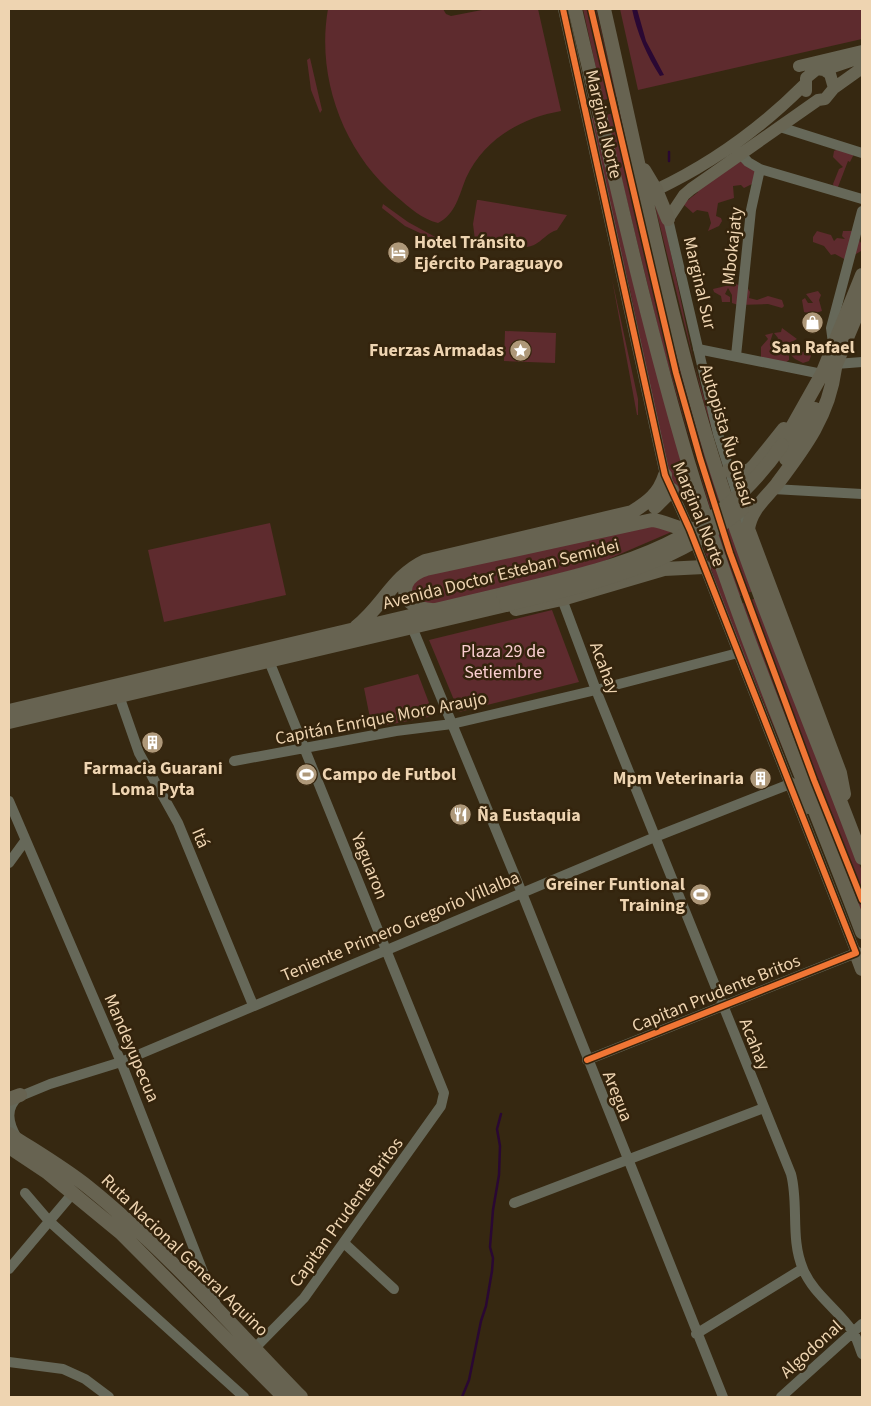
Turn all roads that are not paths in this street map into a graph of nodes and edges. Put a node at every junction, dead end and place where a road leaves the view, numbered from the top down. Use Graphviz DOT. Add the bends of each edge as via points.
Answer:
graph roads {
  1 [pos="563,9"];
  2 [pos="575,9"];
  3 [pos="604,9"];
  4 [pos="862,51"];
  5 [pos="862,57"];
  6 [pos="799,66"];
  7 [pos="862,68"];
  8 [pos="824,70"];
  9 [pos="804,85"];
  10 [pos="834,88"];
  11 [pos="818,100"];
  12 [pos="780,127"];
  13 [pos="732,144"];
  14 [pos="862,153"];
  15 [pos="740,155"];
  16 [pos="638,161"];
  17 [pos="760,170"];
  18 [pos="656,190"];
  19 [pos="862,199"];
  20 [pos="862,211"];
  21 [pos="668,219"];
  22 [pos="862,275"];
  23 [pos="862,302"];
  24 [pos="833,348"];
  25 [pos="698,349"];
  26 [pos="736,356"];
  27 [pos="862,362"];
  28 [pos="829,370"];
  29 [pos="729,470"];
  30 [pos="665,475"];
  31 [pos="773,489"];
  32 [pos="672,490"];
  33 [pos="862,494"];
  34 [pos="626,524"];
  35 [pos="748,529"];
  36 [pos="690,530"];
  37 [pos="704,567"];
  38 [pos="562,599"];
  39 [pos="504,600"];
  40 [pos="436,610"];
  41 [pos="447,619"];
  42 [pos="412,627"];
  43 [pos="346,631"];
  44 [pos="738,653"];
  45 [pos="269,661"];
  46 [pos="596,690"];
  47 [pos="117,692"];
  48 [pos="9,711"];
  49 [pos="9,722"];
  50 [pos="452,724"];
  51 [pos="304,748"];
  52 [pos="234,761"];
  53 [pos="790,784"];
  54 [pos="9,801"];
  55 [pos="856,834"];
  56 [pos="655,837"];
  57 [pos="25,841"];
  58 [pos="862,858"];
  59 [pos="9,863"];
  60 [pos="522,893"];
  61 [pos="851,902"];
  62 [pos="862,932"];
  63 [pos="386,950"];
  64 [pos="856,953"];
  65 [pos="862,969"];
  66 [pos="253,1005"];
  67 [pos="723,1008"];
  68 [pos="587,1060"];
  69 [pos="121,1062"];
  70 [pos="441,1083"];
  71 [pos="12,1098"];
  72 [pos="764,1108"];
  73 [pos="12,1141"];
  74 [pos="628,1161"];
  75 [pos="73,1192"];
  76 [pos="25,1193"];
  77 [pos="514,1203"];
  78 [pos="49,1221"];
  79 [pos="344,1243"];
  80 [pos="9,1269"];
  81 [pos="802,1269"];
  82 [pos="394,1289"];
  83 [pos="218,1310"];
  84 [pos="862,1324"];
  85 [pos="853,1332"];
  86 [pos="696,1334"];
  87 [pos="254,1349"];
  88 [pos="862,1354"];
  89 [pos="9,1362"];
  90 [pos="281,1396"];
  91 [pos="109,1397"];
  92 [pos="244,1397"];
  93 [pos="301,1397"];
  94 [pos="723,1397"];
  95 [pos="781,1397"];
  1 -- 30 [label="street, Marginal Norte"];
  2 -- 61 [label="highway" via="688,462 754,652"];
  3 -- 16 [label="highway, Autopista Ñu Guasú"];
  4 -- 6 [label="main road"];
  5 -- 8 [label="main road"];
  7 -- 10 [label="main road"];
  8 -- 9 [label="main road" via="810,72"];
  8 -- 10 [label="main road" via="830,74"];
  9 -- 11 [label="main road" via="811,97"];
  9 -- 13 [label="main road" via="771,117"];
  10 -- 11 [label="main road" via="825,99"];
  11 -- 12 [label="main road"];
  12 -- 14 [label="street"];
  12 -- 15 [label="main road"];
  13 -- 15 [label="street"];
  13 -- 18 [label="main road"];
  15 -- 17 [label="street"];
  15 -- 21 [label="main road" via="684,195"];
  16 -- 18 [label="highway"];
  16 -- 55 [label="highway, Autopista Ñu Guasú" via="690,379 713,458 757,586"];
  17 -- 19 [label="street"];
  17 -- 26 [label="street, Mbokajaty" via="751,210"];
  18 -- 21 [label="highway"];
  20 -- 24 [label="street" via="832,328"];
  21 -- 25 [label="street, Marginal Sur"];
  22 -- 24 [label="highway, Avenida Doctor Esteban Semidei"];
  23 -- 28 [label="highway, Avenida Doctor Esteban Semidei"];
  24 -- 28 [label="highway, Avenida Doctor Esteban Semidei"];
  25 -- 26 [label="street"];
  25 -- 29 [label="street, Marginal Sur"];
  26 -- 28 [label="street"];
  27 -- 28 [label="street"];
  28 -- 29 [label="highway" via="807,390 783,430 755,465 744,473"];
  28 -- 31 [label="highway" via="832,391 814,432"];
  28 -- 39 [label="highway, Avenida Doctor Esteban Semidei, bridge" via="786,448 736,499 678,540 616,566"];
  29 -- 35 [label="street, Marginal Sur"];
  30 -- 32 [label="street, Marginal Norte"];
  30 -- 43 [label="highway" via="652,499 632,512 425,560 398,579 370,616"];
  31 -- 33 [label="street"];
  31 -- 35 [label="highway" via="754,510"];
  32 -- 34 [label="highway" via="655,507"];
  32 -- 36 [label="street, Marginal Norte"];
  34 -- 36 [label="highway" via="664,521"];
  34 -- 40 [label="highway" via="426,569 411,576 405,586 408,600 423,610"];
  35 -- 55 [label="highway" via="840,773"];
  36 -- 37 [label="street, Marginal Norte"];
  37 -- 38 [label="highway" via="664,569"];
  37 -- 44 [label="street, Marginal Norte"];
  38 -- 41 [label="highway" via="474,619"];
  38 -- 46 [label="street, Acahay"];
  39 -- 40 [label="highway, Avenida Doctor Esteban Semidei"];
  39 -- 41 [label="highway, Avenida Doctor Esteban Semidei"];
  40 -- 43 [label="highway, Avenida Doctor Esteban Semidei"];
  41 -- 42 [label="highway, Avenida Doctor Esteban Semidei"];
  42 -- 45 [label="highway, Avenida Doctor Esteban Semidei"];
  42 -- 50 [label="street, Aregua"];
  43 -- 47 [label="highway, Avenida Doctor Esteban Semidei"];
  44 -- 46 [label="street, Capitán Enrique Moro Araujo"];
  44 -- 53 [label="street, Marginal Norte"];
  45 -- 47 [label="highway, Avenida Doctor Esteban Semidei"];
  45 -- 51 [label="street, Yaguaron"];
  46 -- 50 [label="street, Capitán Enrique Moro Araujo"];
  46 -- 56 [label="street, Acahay"];
  47 -- 48 [label="highway, Avenida Doctor Esteban Semidei"];
  47 -- 49 [label="highway, Avenida Doctor Esteban Semidei"];
  47 -- 66 [label="street, Itá" via="138,754 178,823"];
  50 -- 51 [label="street, Capitán Enrique Moro Araujo"];
  50 -- 60 [label="street, Aregua"];
  51 -- 52 [label="street, Capitán Enrique Moro Araujo"];
  51 -- 63 [label="street, Yaguaron"];
  53 -- 56 [label="street, Teniente Primero Gregorio Villalba"];
  53 -- 61 [label="highway" via="804,798"];
  53 -- 64 [label="street, Marginal Norte"];
  54 -- 57 [label="street, Mandeyupecua"];
  55 -- 58 [label="highway, Autopista Ñu Guasú"];
  56 -- 60 [label="street, Teniente Primero Gregorio Villalba"];
  56 -- 67 [label="street, Acahay"];
  57 -- 59 [label="street"];
  57 -- 69 [label="street, Mandeyupecua"];
  60 -- 63 [label="street, Teniente Primero Gregorio Villalba"];
  60 -- 68 [label="street, Aregua"];
  61 -- 62 [label="highway"];
  63 -- 66 [label="street, Teniente Primero Gregorio Villalba"];
  63 -- 70 [label="street, Yaguaron"];
  64 -- 65 [label="highway"];
  64 -- 67 [label="street, Capitan Prudente Britos"];
  66 -- 69 [label="street, Teniente Primero Gregorio Villalba"];
  67 -- 68 [label="street, Capitan Prudente Britos"];
  67 -- 72 [label="street, Acahay"];
  68 -- 74 [label="street, Aregua"];
  69 -- 71 [label="street, Teniente Primero Gregorio Villalba"];
  69 -- 83 [label="street, Mandeyupecua"];
  70 -- 79 [label="street, Capitan Prudente Britos" via="444,1093 441,1106"];
  71 -- 73 [label="street" via="9,1119"];
  72 -- 74 [label="street"];
  72 -- 81 [label="street, Acahay" via="794,1188 797,1244"];
  73 -- 75 [label="highway, Ruta Nacional General Aquino"];
  73 -- 83 [label="highway, Ruta Nacional General Aquino" via="56,1164 87,1186"];
  74 -- 77 [label="street"];
  74 -- 86 [label="street, Aregua"];
  75 -- 78 [label="street"];
  75 -- 90 [label="highway, Ruta Nacional General Aquino" via="122,1233"];
  76 -- 78 [label="street"];
  78 -- 80 [label="street"];
  78 -- 92 [label="street"];
  79 -- 82 [label="street"];
  79 -- 87 [label="street, Capitan Prudente Britos" via="304,1298"];
  81 -- 85 [label="street, Acahay"];
  81 -- 86 [label="street"];
  83 -- 87 [label="highway, Ruta Nacional General Aquino"];
  84 -- 85 [label="street, Algodonal"];
  85 -- 88 [label="street, Acahay"];
  85 -- 95 [label="street, Algodonal"];
  86 -- 94 [label="street, Aregua"];
  87 -- 93 [label="highway, Ruta Nacional General Aquino"];
  89 -- 91 [label="street" via="62,1369 85,1379"];
}
